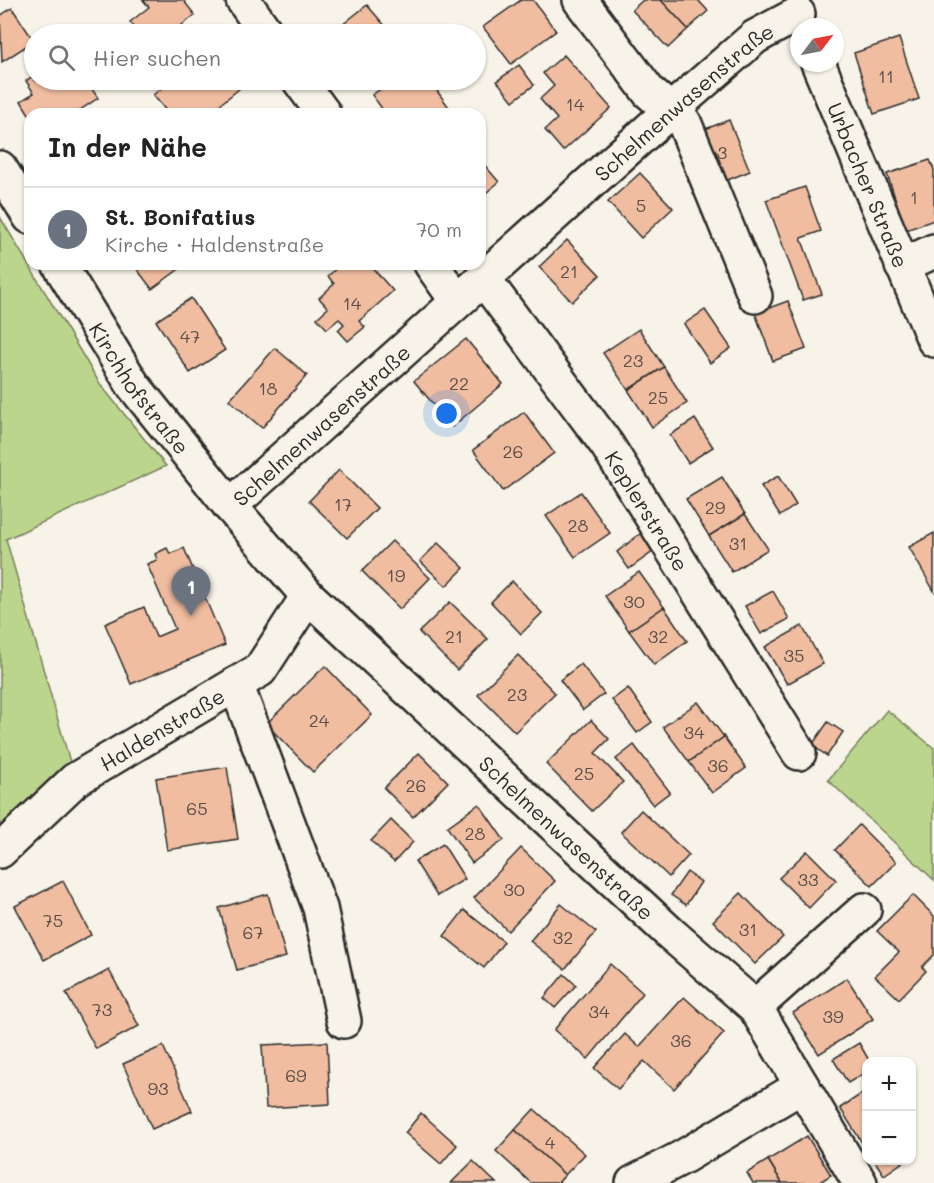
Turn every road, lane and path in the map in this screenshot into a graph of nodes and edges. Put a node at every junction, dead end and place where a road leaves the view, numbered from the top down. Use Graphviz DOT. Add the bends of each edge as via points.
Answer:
graph roads {
  1 [pos="243,0"];
  2 [pos="580,0"];
  3 [pos="798,14"];
  4 [pos="260,24"];
  5 [pos="822,72"];
  6 [pos="306,90"];
  7 [pos="320,108"];
  8 [pos="670,110"];
  9 [pos="0,168"];
  10 [pos="24,207"];
  11 [pos="934,251"];
  12 [pos="902,266"];
  13 [pos="63,270"];
  14 [pos="435,270"];
  15 [pos="483,278"];
  16 [pos="755,296"];
  17 [pos="457,301"];
  18 [pos="934,340"];
  19 [pos="230,506"];
  20 [pos="308,596"];
  21 [pos="236,684"];
  22 [pos="799,753"];
  23 [pos="0,851"];
  24 [pos="864,910"];
  25 [pos="755,1007"];
  26 [pos="344,1021"];
  27 [pos="802,1086"];
  28 [pos="633,1183"];
  29 [pos="860,1183"];
  1 -- 4 [label="street"];
  2 -- 8 [label="street" via="650,92"];
  3 -- 8 [label="street, Schelmenwasenstraße" via="755,38"];
  5 -- 12 [label="street, Urbacher Straße"];
  6 -- 7 [label="street"];
  8 -- 15 [label="street, Schelmenwasenstraße"];
  8 -- 16 [label="street" via="684,122"];
  9 -- 10 [label="street"];
  11 -- 12 [label="street"];
  12 -- 18 [label="street, Urbacher Straße"];
  13 -- 19 [label="street, Kirchhofstraße" via="133,385"];
  14 -- 17 [label="street"];
  15 -- 17 [label="street, Schelmenwasenstraße"];
  15 -- 22 [label="street, Keplerstraße" via="606,445"];
  17 -- 19 [label="street, Schelmenwasenstraße"];
  19 -- 20 [label="street, Schelmenwasenstraße"];
  20 -- 21 [label="street, Haldenstraße" via="260,670"];
  20 -- 25 [label="street, Schelmenwasenstraße" via="670,933"];
  21 -- 23 [label="street, Haldenstraße" via="75,780"];
  21 -- 26 [label="street" via="320,908"];
  24 -- 25 [label="street"];
  25 -- 27 [label="street, Schelmenwasenstraße"];
  27 -- 28 [label="street"];
  27 -- 29 [label="street, Schelmenwasenstraße"];
}
